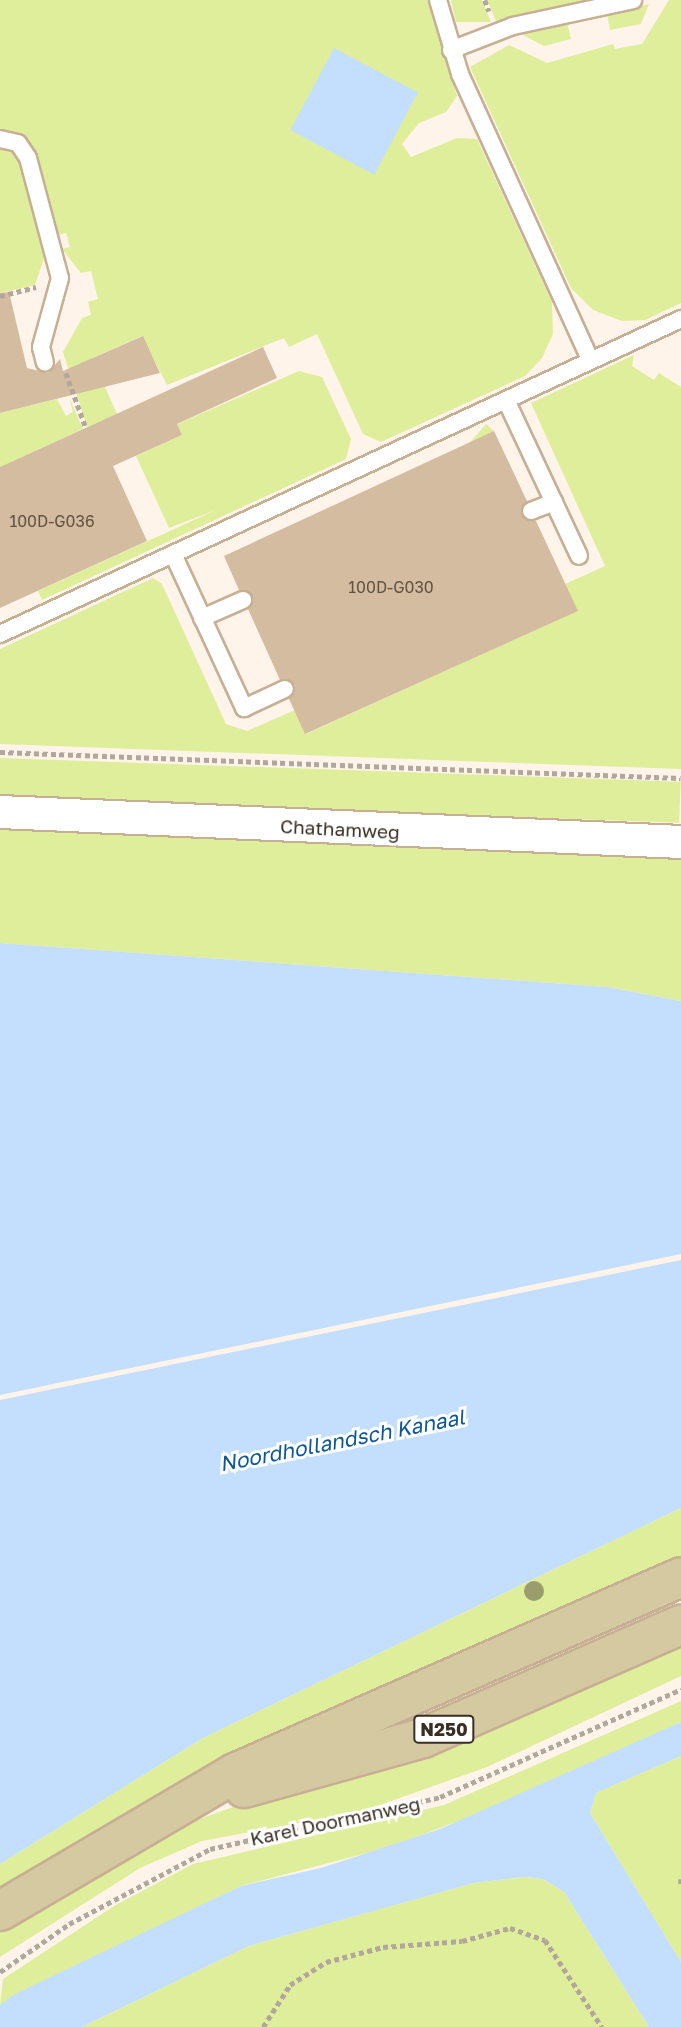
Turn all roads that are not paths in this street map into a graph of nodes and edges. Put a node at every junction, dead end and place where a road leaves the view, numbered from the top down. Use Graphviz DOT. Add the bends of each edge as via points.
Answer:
graph roads {
  1 [pos="438,0"];
  2 [pos="633,0"];
  3 [pos="451,50"];
  4 [pos="0,139"];
  5 [pos="681,319"];
  6 [pos="591,361"];
  7 [pos="45,363"];
  8 [pos="506,400"];
  9 [pos="554,502"];
  10 [pos="531,512"];
  11 [pos="173,554"];
  12 [pos="579,556"];
  13 [pos="243,600"];
  14 [pos="202,618"];
  15 [pos="0,634"];
  16 [pos="285,689"];
  17 [pos="0,812"];
  18 [pos="681,842"];
  19 [pos="681,1577"];
  20 [pos="681,1625"];
  21 [pos="195,1801"];
  22 [pos="0,1911"];
  1 -- 3 [label="lane"];
  2 -- 3 [label="lane" via="513,26"];
  3 -- 6 [label="lane"];
  4 -- 7 [label="lane" via="18,143 28,158 59,281 41,347"];
  5 -- 6 [label="lane"];
  6 -- 8 [label="lane"];
  8 -- 9 [label="lane"];
  8 -- 11 [label="lane"];
  9 -- 10 [label="lane"];
  9 -- 12 [label="lane"];
  11 -- 14 [label="lane"];
  11 -- 15 [label="lane"];
  13 -- 14 [label="lane"];
  14 -- 16 [label="lane" via="244,708"];
  17 -- 18 [label="street, Chathamweg"];
  19 -- 21 [label="main road, N250" via="330,1727 235,1773"];
  20 -- 21 [label="main road, N250" via="423,1738"];
  21 -- 22 [label="main road, N250"];
}
